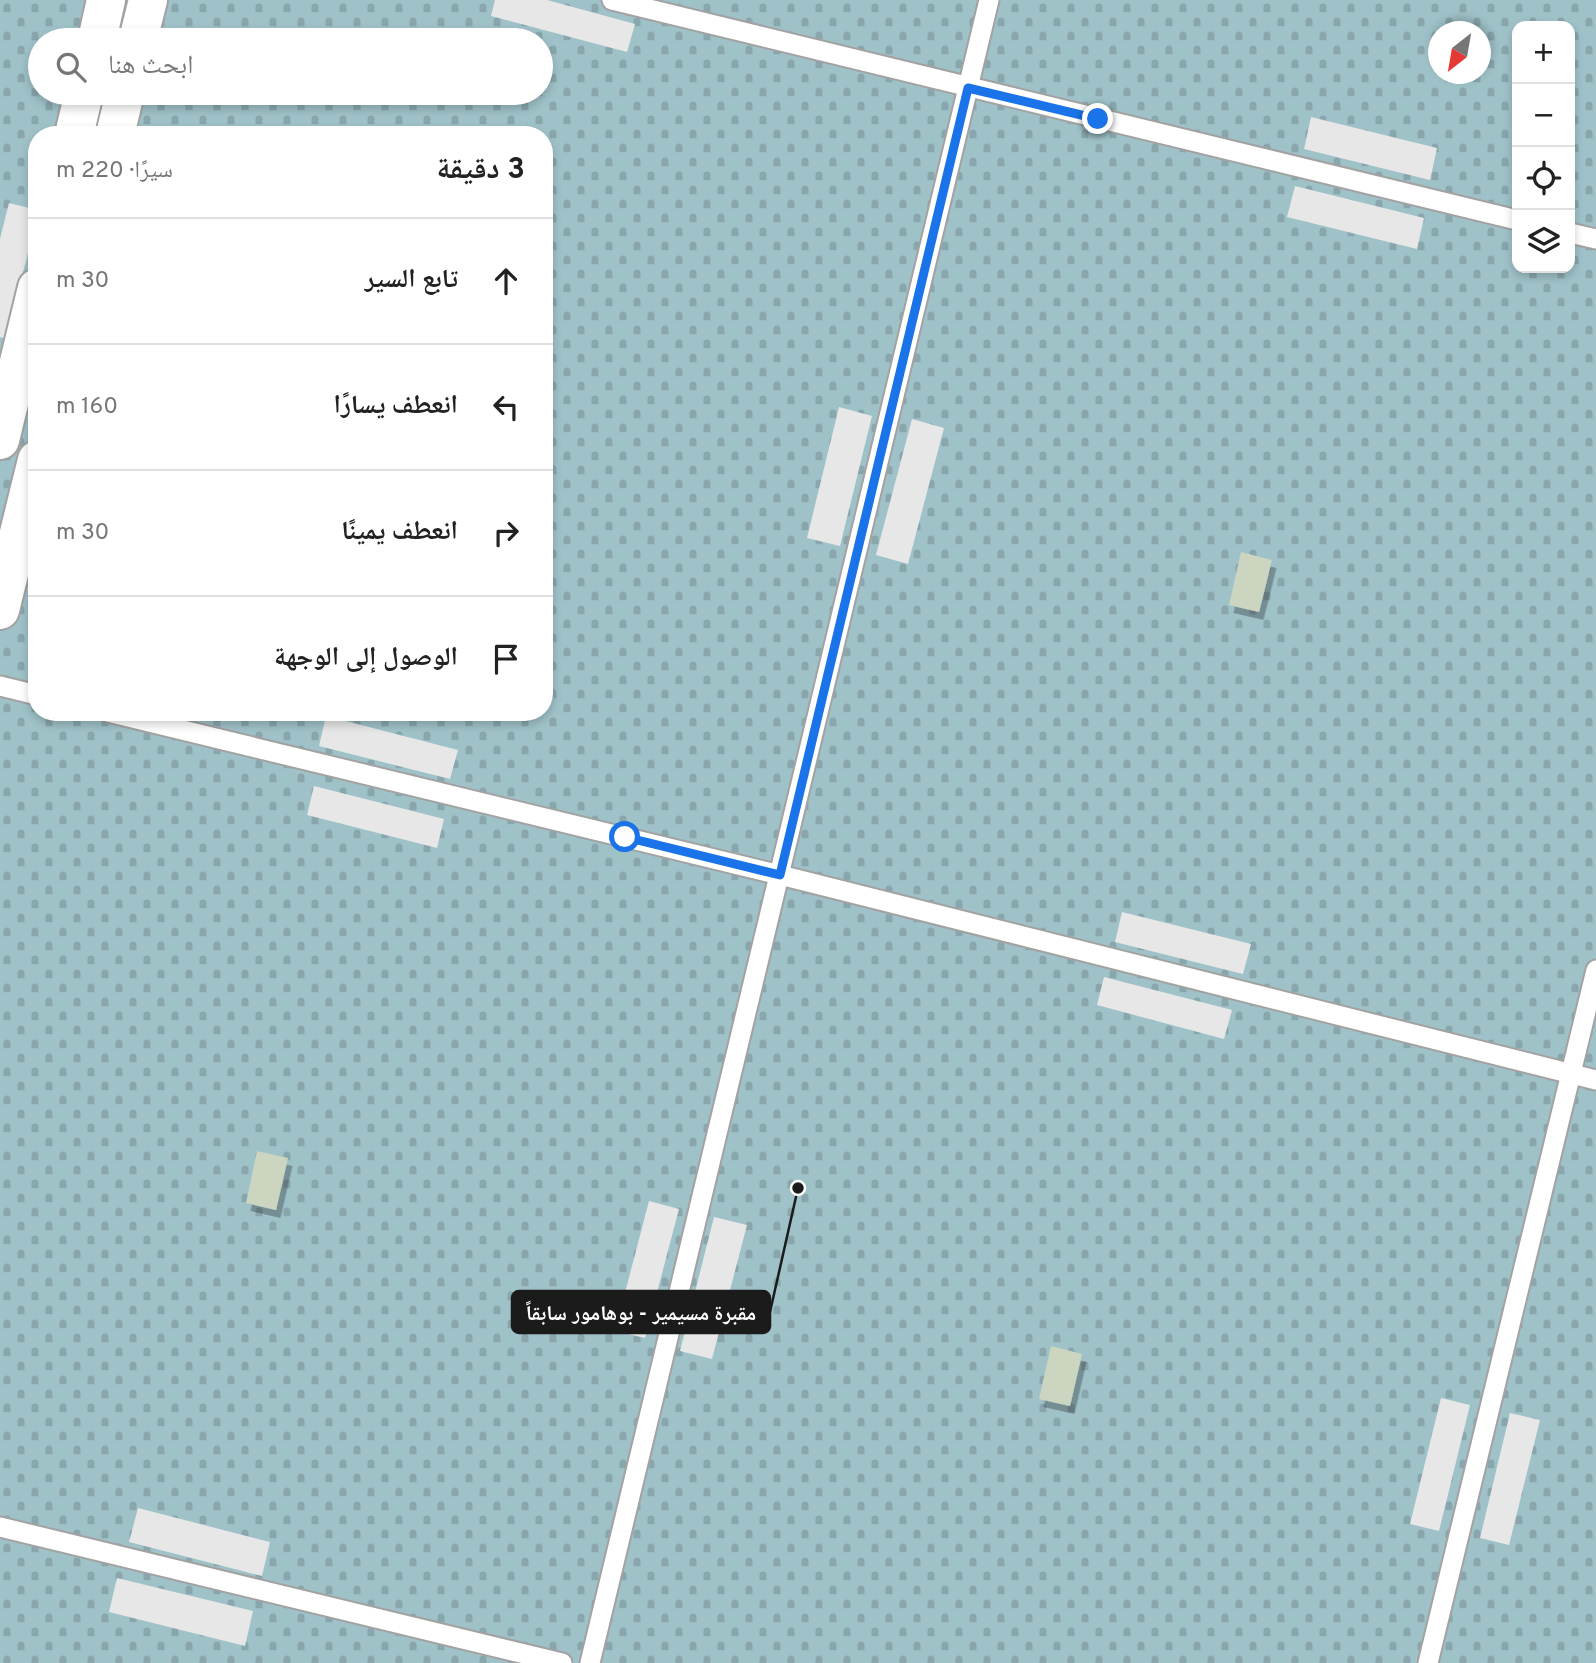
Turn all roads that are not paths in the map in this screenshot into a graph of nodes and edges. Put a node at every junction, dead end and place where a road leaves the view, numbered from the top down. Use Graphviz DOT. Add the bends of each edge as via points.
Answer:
graph roads {
  1 [pos="106,0"];
  2 [pos="148,0"];
  3 [pos="612,0"];
  4 [pos="989,0"];
  5 [pos="100,28"];
  6 [pos="141,28"];
  7 [pos="968,88"];
  8 [pos="81,105"];
  9 [pos="122,105"];
  10 [pos="76,126"];
  11 [pos="117,126"];
  12 [pos="1512,219"];
  13 [pos="1575,234"];
  14 [pos="1596,239"];
  15 [pos="28,325"];
  16 [pos="0,440"];
  17 [pos="28,495"];
  18 [pos="2,595"];
  19 [pos="0,686"];
  20 [pos="28,693"];
  21 [pos="145,721"];
  22 [pos="780,875"];
  23 [pos="1596,970"];
  24 [pos="1571,1074"];
  25 [pos="1596,1080"];
  26 [pos="0,1527"];
  27 [pos="562,1663"];
  28 [pos="590,1663"];
  29 [pos="1428,1663"];
  1 -- 5 [label="street"];
  2 -- 6 [label="street"];
  3 -- 7 [label="lane"];
  4 -- 7 [label="lane"];
  7 -- 12 [label="lane"];
  7 -- 22 [label="lane"];
  8 -- 10 [label="street"];
  9 -- 11 [label="street"];
  13 -- 14 [label="lane"];
  15 -- 16 [label="street"];
  17 -- 18 [label="street"];
  19 -- 20 [label="lane"];
  21 -- 22 [label="lane"];
  22 -- 24 [label="lane"];
  22 -- 28 [label="lane"];
  23 -- 24 [label="lane"];
  24 -- 25 [label="lane"];
  24 -- 29 [label="lane"];
  26 -- 27 [label="lane"];
}
